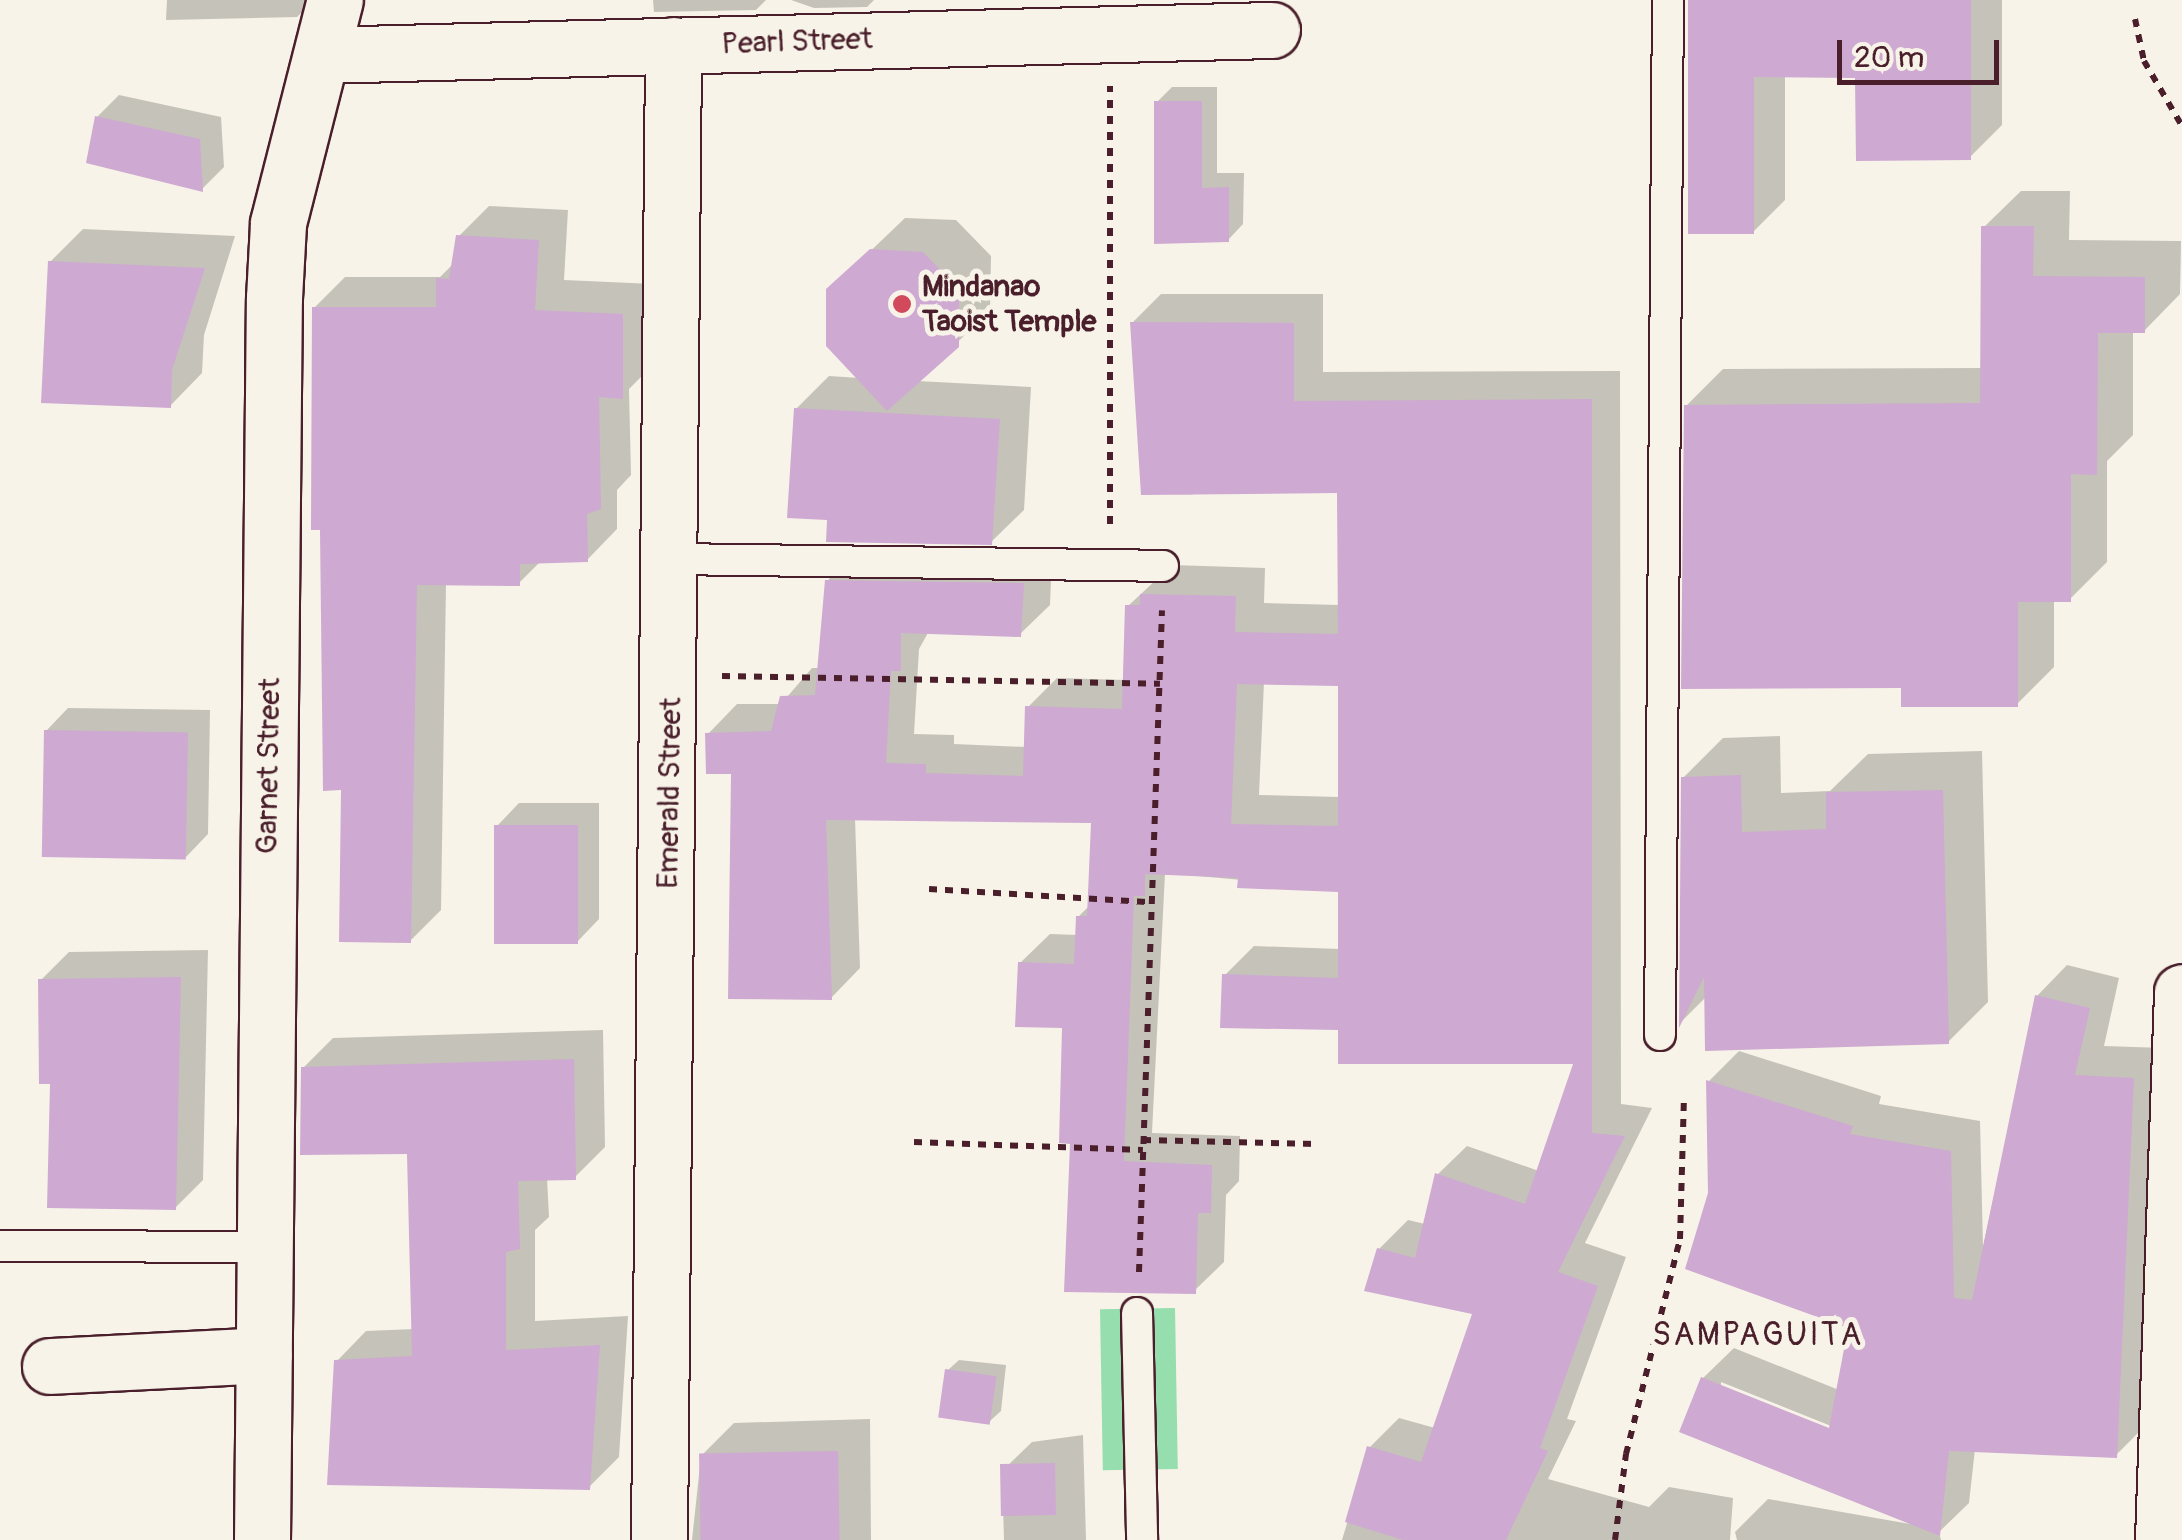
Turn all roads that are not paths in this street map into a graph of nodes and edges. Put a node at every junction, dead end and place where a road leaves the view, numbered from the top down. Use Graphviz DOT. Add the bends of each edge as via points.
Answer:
graph roads {
  1 [pos="335,0"];
  2 [pos="1668,0"];
  3 [pos="1272,30"];
  4 [pos="673,46"];
  5 [pos="322,55"];
  6 [pos="672,559"];
  7 [pos="1164,566"];
  8 [pos="2182,992"];
  9 [pos="1660,1035"];
  10 [pos="0,1246"];
  11 [pos="265,1247"];
  12 [pos="1137,1313"];
  13 [pos="264,1356"];
  14 [pos="50,1366"];
  15 [pos="262,1540"];
  16 [pos="659,1540"];
  17 [pos="1142,1540"];
  18 [pos="2162,1540"];
  1 -- 5 [label="street, Garnet Street"];
  2 -- 9 [label="lane"];
  3 -- 4 [label="street, Pearl Street"];
  4 -- 5 [label="street, Pearl Street"];
  4 -- 6 [label="street, Emerald Street"];
  5 -- 11 [label="street, Garnet Street" via="278,223 274,298"];
  6 -- 7 [label="lane"];
  6 -- 16 [label="street, Emerald Street"];
  8 -- 18 [label="street"];
  10 -- 11 [label="lane"];
  11 -- 13 [label="street, Garnet Street"];
  12 -- 17 [label="lane"];
  13 -- 14 [label="street"];
  13 -- 15 [label="street, Garnet Street"];
}
